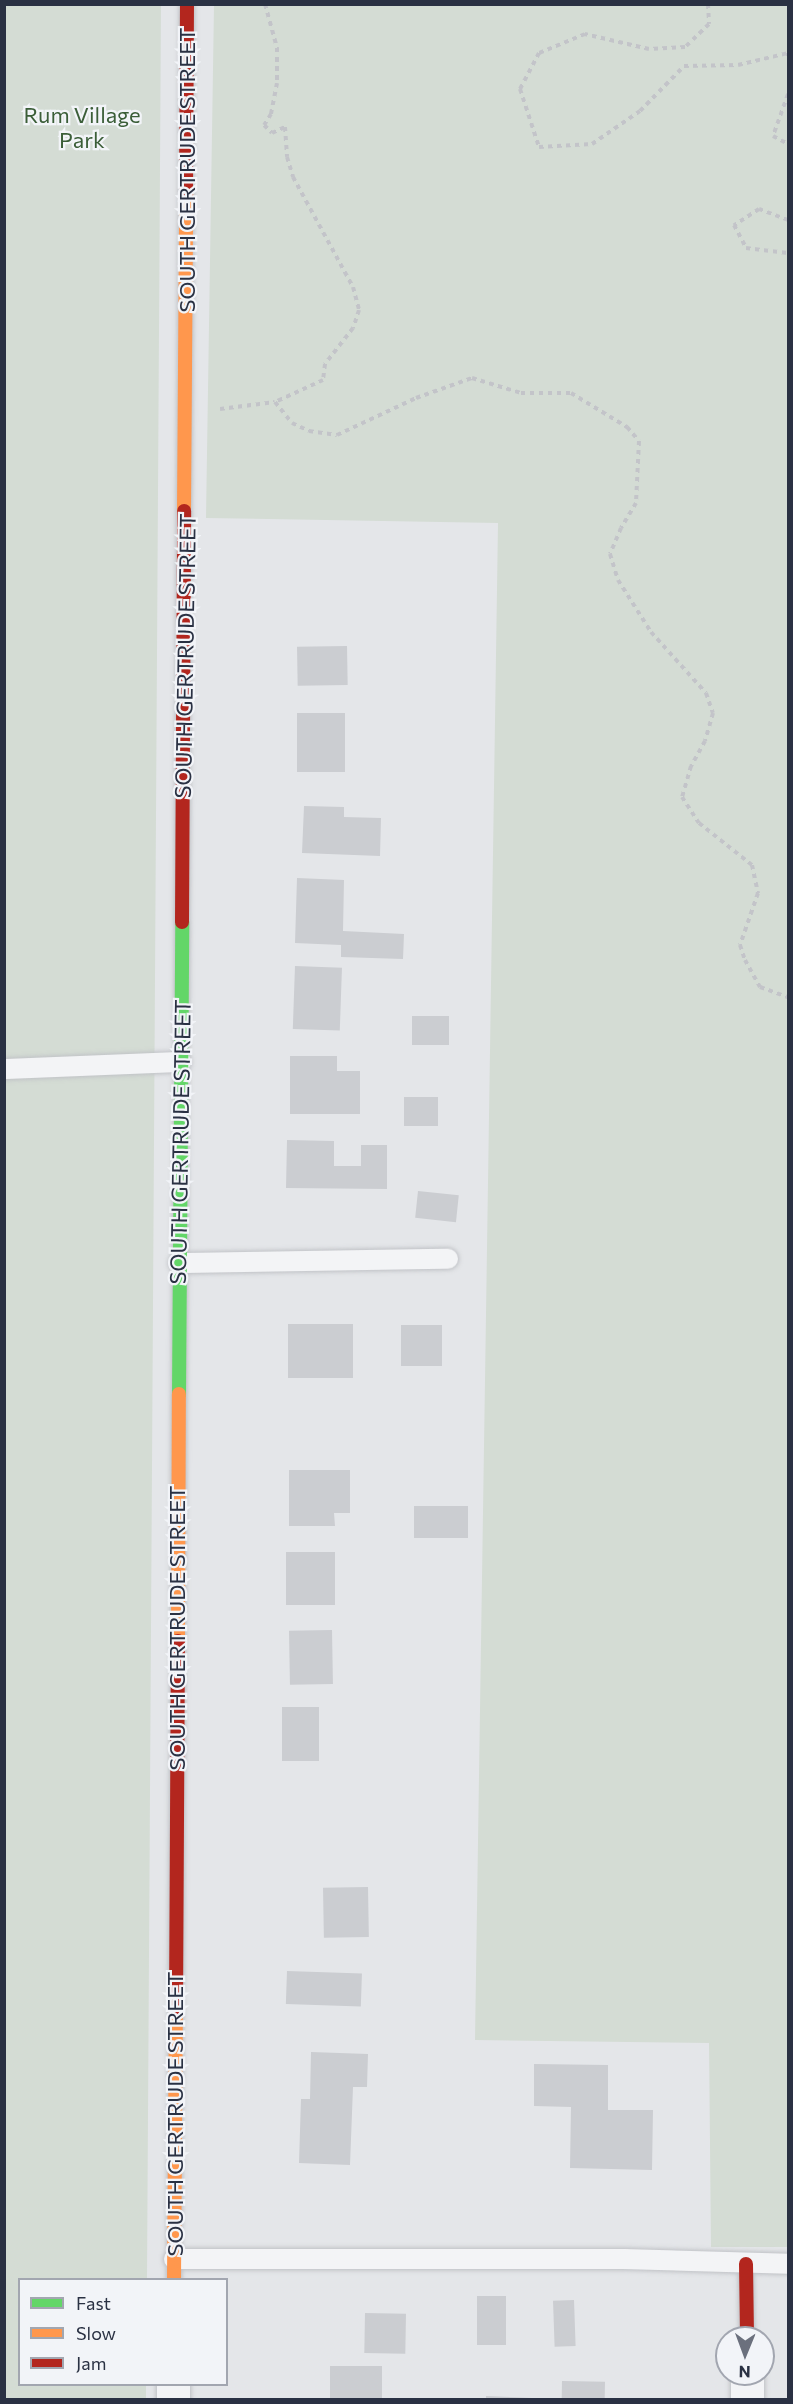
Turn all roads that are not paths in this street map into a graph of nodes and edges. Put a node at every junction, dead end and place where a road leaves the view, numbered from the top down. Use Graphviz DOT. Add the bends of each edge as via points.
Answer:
graph roads {
  1 [pos="188,4"];
  2 [pos="181,1062"];
  3 [pos="9,1067"];
  4 [pos="448,1259"];
  5 [pos="179,1263"];
  6 [pos="174,2259"];
  7 [pos="746,2264"];
  8 [pos="789,2264"];
  9 [pos="174,2278"];
  10 [pos="747,2326"];
  1 -- 2 [label="street, SOUTH GERTRUDE STREET"];
  2 -- 3 [label="lane"];
  2 -- 5 [label="street, SOUTH GERTRUDE STREET"];
  4 -- 5 [label="lane"];
  5 -- 6 [label="street, SOUTH GERTRUDE STREET"];
  6 -- 7 [label="lane" via="624,2259"];
  6 -- 9 [label="street, SOUTH GERTRUDE STREET"];
  7 -- 8 [label="lane"];
  7 -- 10 [label="street"];
}
